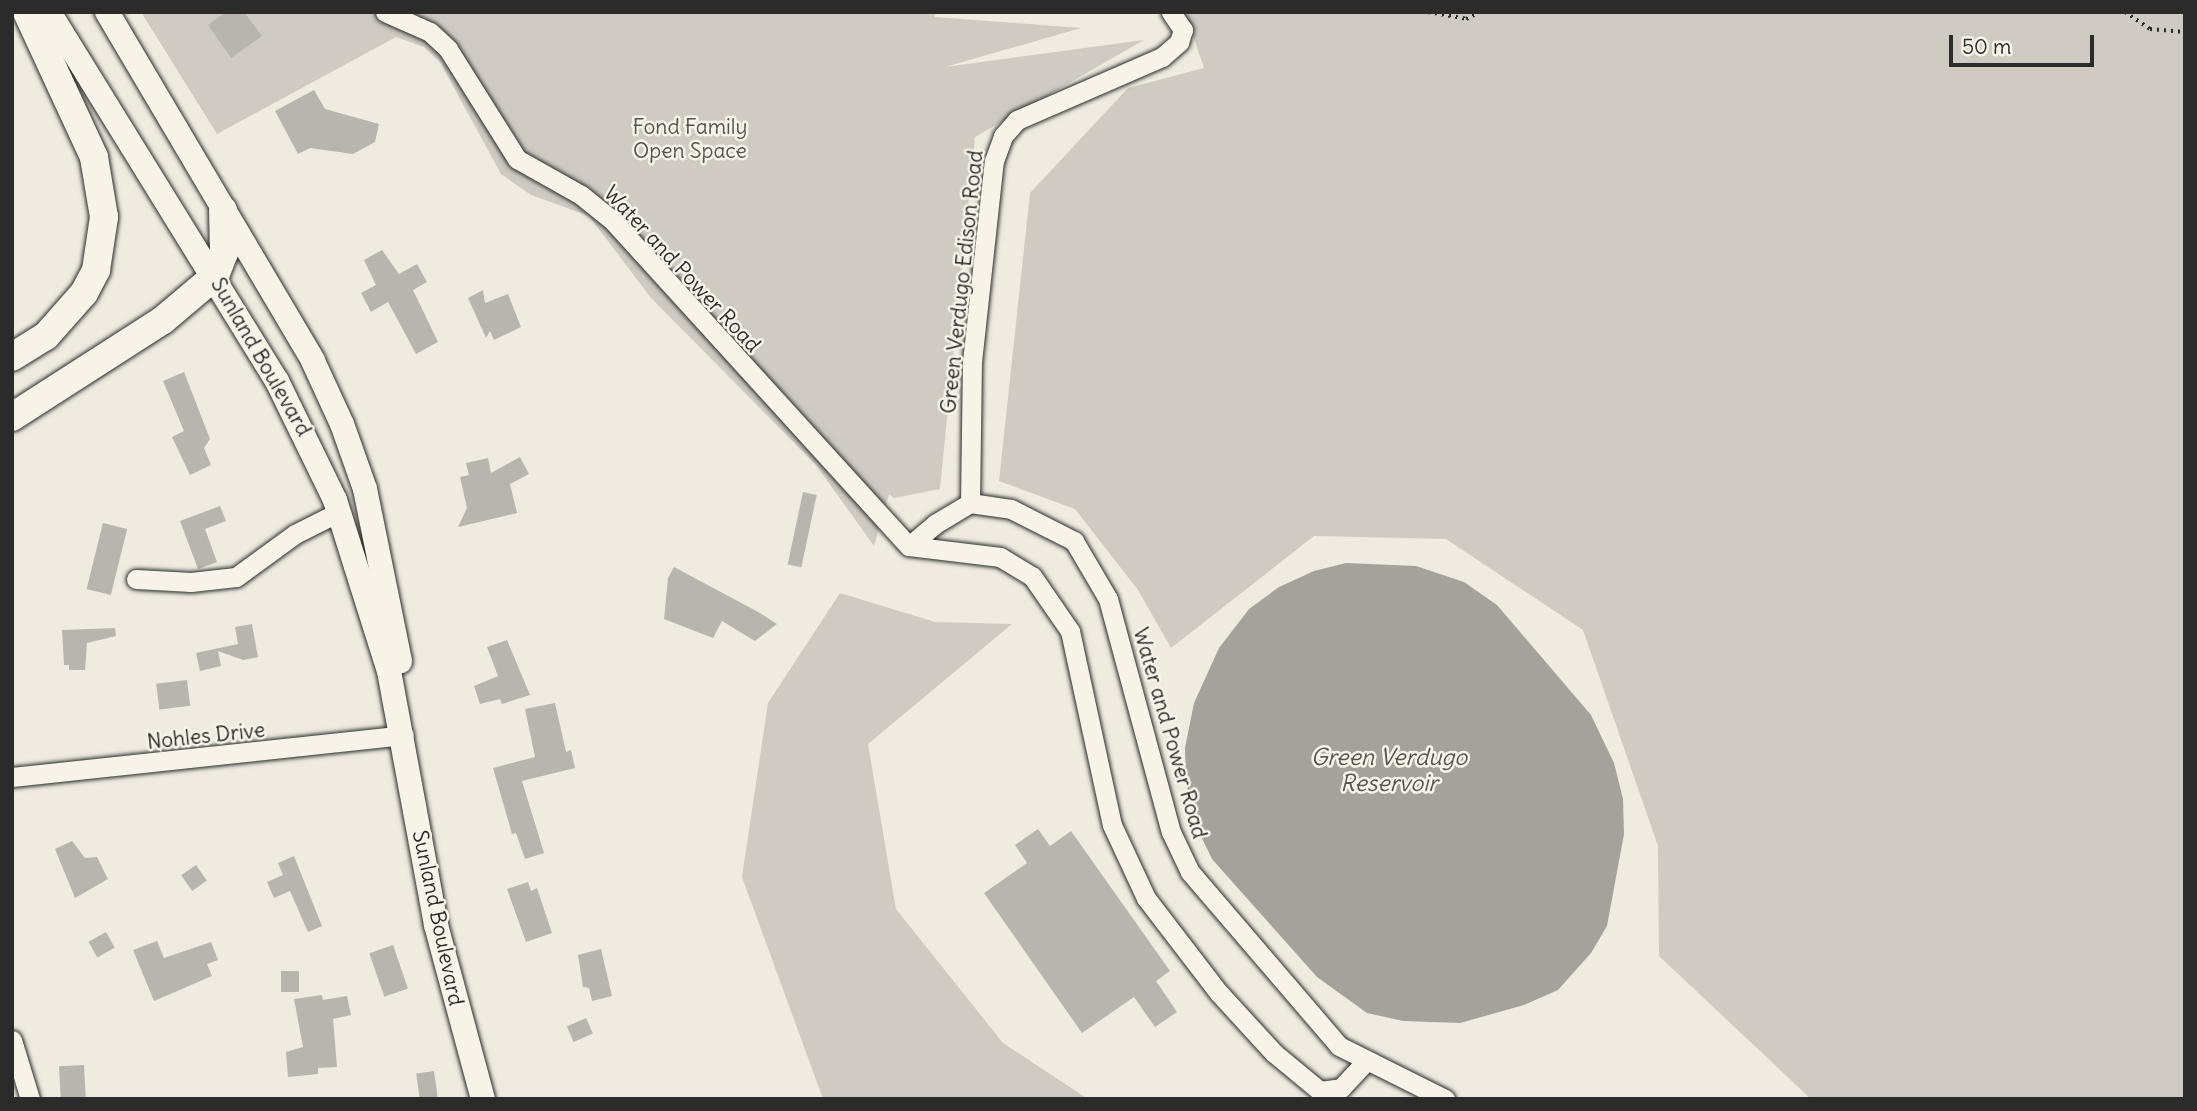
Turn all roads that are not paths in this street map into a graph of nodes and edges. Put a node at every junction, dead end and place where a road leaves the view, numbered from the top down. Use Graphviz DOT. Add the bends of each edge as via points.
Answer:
graph roads {
  1 [pos="27,12"];
  2 [pos="49,12"];
  3 [pos="107,12"];
  4 [pos="386,12"];
  5 [pos="1171,12"];
  6 [pos="223,210"];
  7 [pos="215,276"];
  8 [pos="12,357"];
  9 [pos="12,417"];
  10 [pos="970,503"];
  11 [pos="339,512"];
  12 [pos="909,546"];
  13 [pos="136,579"];
  14 [pos="404,735"];
  15 [pos="12,777"];
  16 [pos="12,1040"];
  17 [pos="1366,1061"];
  18 [pos="30,1099"];
  19 [pos="483,1099"];
  20 [pos="1445,1099"];
  1 -- 8 [label="highway" via="94,156 104,217 96,270 84,293 46,336"];
  2 -- 7 [label="main road, Sunland Boulevard"];
  3 -- 6 [label="main road, Sunland Boulevard"];
  4 -- 12 [label="street, Water and Power Road" via="430,32 448,49 517,159 581,195 611,219"];
  5 -- 10 [label="street, Green Verdugo Edison Road" via="1183,30 1179,42 1161,57 1017,120 1003,136 994,162 972,362"];
  6 -- 7 [label="highway" via="224,253"];
  6 -- 14 [label="main road, Sunland Boulevard" via="313,361 365,489 402,672"];
  7 -- 9 [label="highway" via="163,320"];
  7 -- 11 [label="main road, Sunland Boulevard" via="309,439"];
  10 -- 12 [label="street"];
  10 -- 17 [label="street, Water and Power Road" via="1011,509 1074,541 1108,598 1171,832 1190,872 1300,1006 1339,1046"];
  11 -- 13 [label="street" via="295,534 236,577 191,582"];
  11 -- 14 [label="main road, Sunland Boulevard" via="365,588"];
  12 -- 17 [label="street" via="1000,557 1032,576 1070,631 1112,825 1146,898 1219,993 1274,1053 1320,1091 1341,1088"];
  14 -- 15 [label="street, Nohles Drive"];
  14 -- 19 [label="main road, Sunland Boulevard" via="436,925"];
  16 -- 18 [label="street"];
  17 -- 20 [label="street, Water and Power Road"];
}
